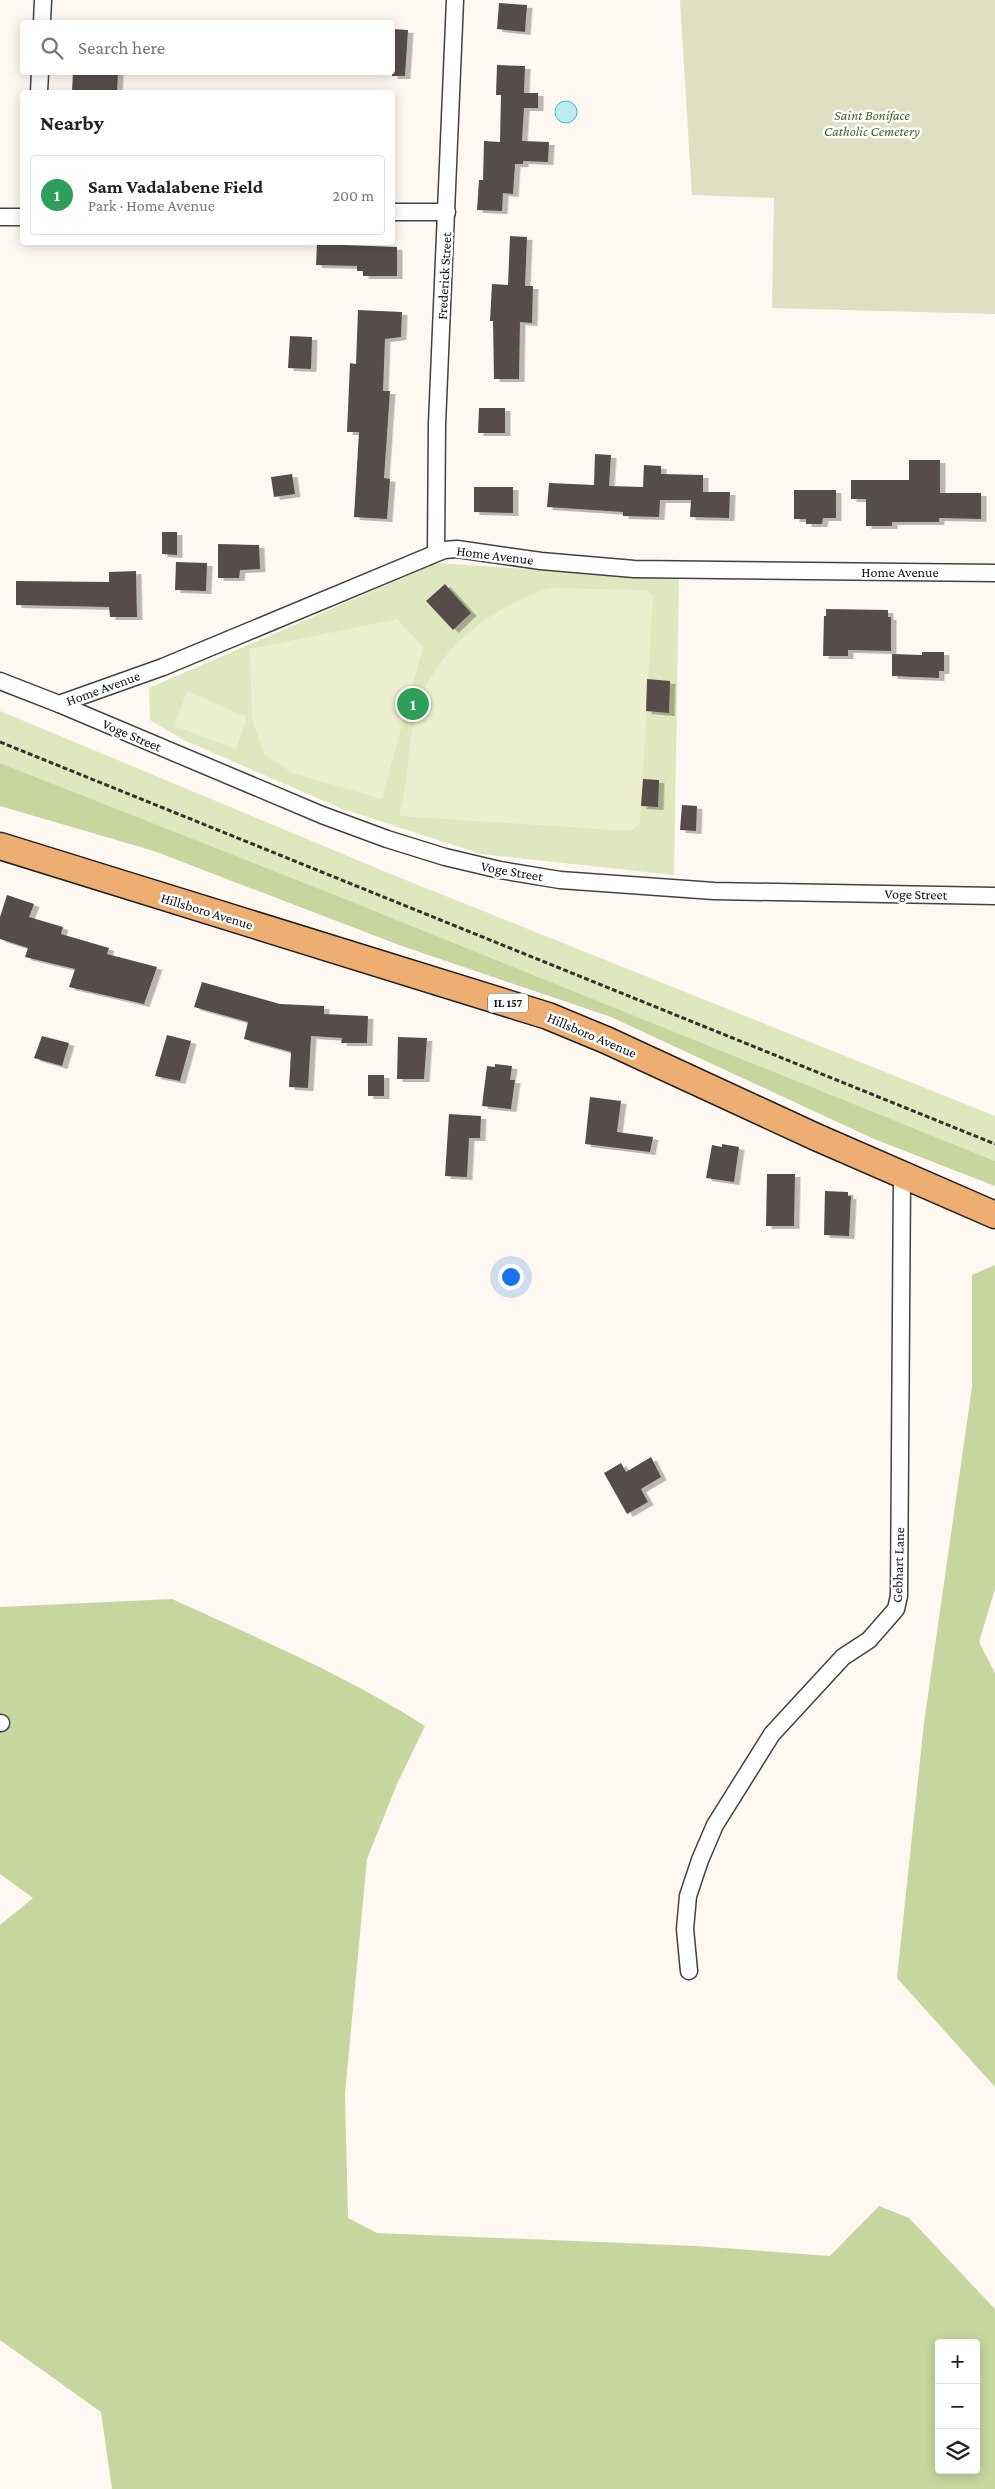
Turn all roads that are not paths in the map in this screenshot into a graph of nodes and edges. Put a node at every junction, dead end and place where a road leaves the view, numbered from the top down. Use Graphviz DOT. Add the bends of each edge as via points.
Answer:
graph roads {
  1 [pos="43,0"];
  2 [pos="455,0"];
  3 [pos="42,20"];
  4 [pos="40,75"];
  5 [pos="39,90"];
  6 [pos="395,212"];
  7 [pos="447,212"];
  8 [pos="0,217"];
  9 [pos="20,217"];
  10 [pos="436,552"];
  11 [pos="995,573"];
  12 [pos="0,681"];
  13 [pos="59,704"];
  14 [pos="0,846"];
  15 [pos="995,896"];
  16 [pos="902,1175"];
  17 [pos="995,1214"];
  18 [pos="688,1970"];
  1 -- 3 [label="street"];
  2 -- 7 [label="street, Frederick Street"];
  4 -- 5 [label="street"];
  6 -- 7 [label="street"];
  7 -- 10 [label="street, Frederick Street" via="437,424"];
  8 -- 9 [label="street"];
  10 -- 11 [label="street, Home Avenue" via="457,549 541,561 644,569"];
  10 -- 13 [label="street, Home Avenue" via="163,667"];
  12 -- 13 [label="street, Home Avenue"];
  13 -- 15 [label="street, Voge Street" via="340,822 445,857 500,870 570,880 714,891"];
  14 -- 16 [label="main road, Hillsboro Avenue / IL 157" via="548,1016"];
  16 -- 17 [label="main road, Hillsboro Avenue / IL 157"];
  16 -- 18 [label="street, Gebhart Lane" via="899,1596 896,1609 869,1640 837,1664 772,1734 715,1826 688,1896 685,1929"];
}
